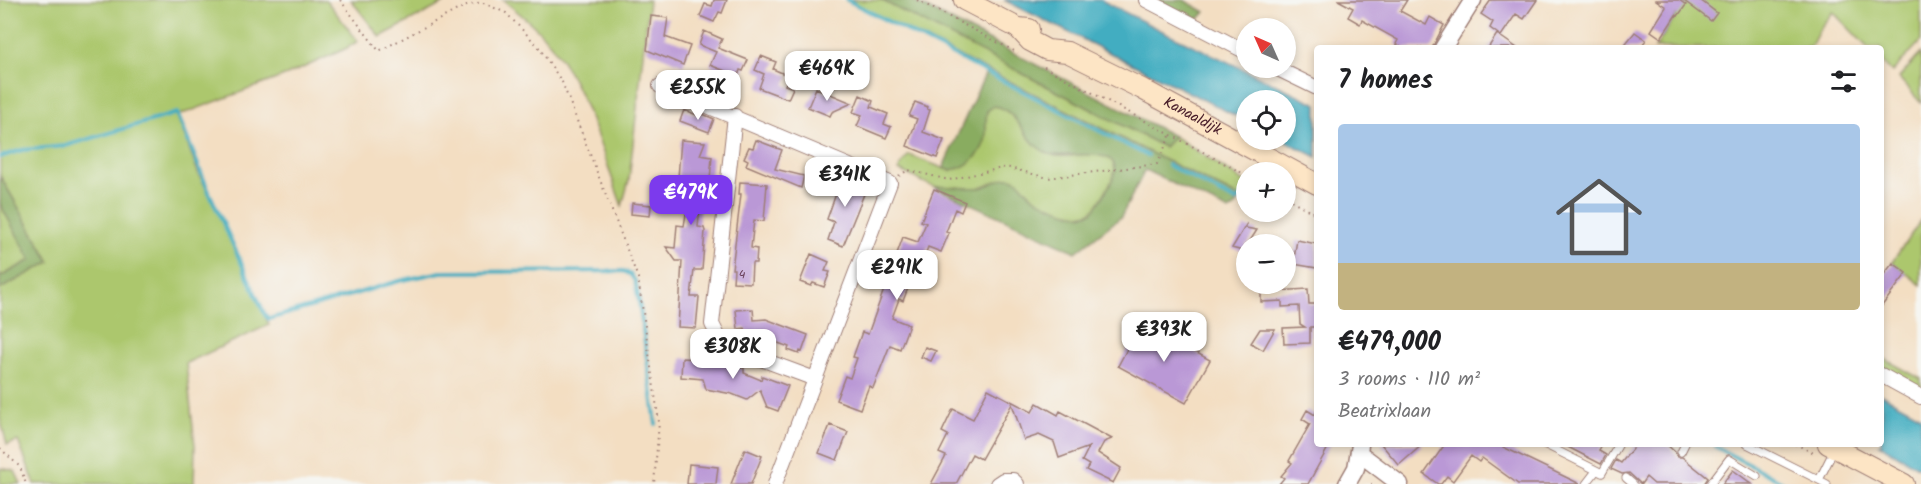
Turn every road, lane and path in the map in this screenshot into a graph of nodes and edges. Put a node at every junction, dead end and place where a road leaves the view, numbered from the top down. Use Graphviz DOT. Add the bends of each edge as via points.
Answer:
graph roads {
  1 [pos="340,0"];
  2 [pos="964,0"];
  3 [pos="1146,0"];
  4 [pos="1473,0"];
  5 [pos="1445,45"];
  6 [pos="1236,47"];
  7 [pos="1296,78"];
  8 [pos="660,86"];
  9 [pos="1314,87"];
  10 [pos="735,116"];
  11 [pos="1236,169"];
  12 [pos="1314,182"];
  13 [pos="890,183"];
  14 [pos="1296,203"];
  15 [pos="1314,214"];
  16 [pos="1884,377"];
  17 [pos="815,379"];
  18 [pos="1921,397"];
  19 [pos="1550,447"];
  20 [pos="1617,447"];
  21 [pos="1684,447"];
  22 [pos="1753,447"];
  23 [pos="0,448"];
  24 [pos="1360,448"];
  25 [pos="1830,451"];
  26 [pos="1681,452"];
  27 [pos="1596,471"];
  28 [pos="1757,476"];
  29 [pos="1626,478"];
  30 [pos="1819,480"];
  31 [pos="26,484"];
  32 [pos="654,484"];
  33 [pos="775,484"];
  34 [pos="997,484"];
  35 [pos="1017,484"];
  36 [pos="1347,484"];
  37 [pos="1400,484"];
  38 [pos="1586,484"];
  39 [pos="1633,484"];
  40 [pos="1710,484"];
  41 [pos="1827,484"];
  42 [pos="1904,484"];
  1 -- 32 [label="path" via="380,51 463,7 481,2 490,5 506,14 538,46 562,82 638,278 658,422"];
  2 -- 12 [label="main road, Kanaaldijk" via="1018,28 1054,38 1067,52"];
  3 -- 6 [label="street"];
  4 -- 5 [label="street"];
  7 -- 9 [label="street"];
  8 -- 10 [label="street"];
  10 -- 13 [label="street"];
  10 -- 17 [label="street" via="712,324 720,340 729,347"];
  11 -- 13 [label="path, Kanaaldijk" via="1171,133 1157,164 1048,178 1006,168 949,180 908,170"];
  13 -- 17 [label="street"];
  14 -- 15 [label="path"];
  16 -- 18 [label="street"];
  17 -- 33 [label="street"];
  19 -- 27 [label="lane"];
  20 -- 27 [label="lane" via="1602,473"];
  21 -- 26 [label="lane"];
  22 -- 30 [label="lane"];
  23 -- 31 [label="path" via="20,467"];
  24 -- 36 [label="street" via="1356,468"];
  24 -- 37 [label="street"];
  25 -- 30 [label="lane"];
  25 -- 42 [label="main road"];
  27 -- 38 [label="lane"];
  28 -- 40 [label="lane" via="1729,459"];
  29 -- 39 [label="lane"];
  30 -- 41 [label="lane"];
  34 -- 35 [label="street" via="1003,480"];
}
